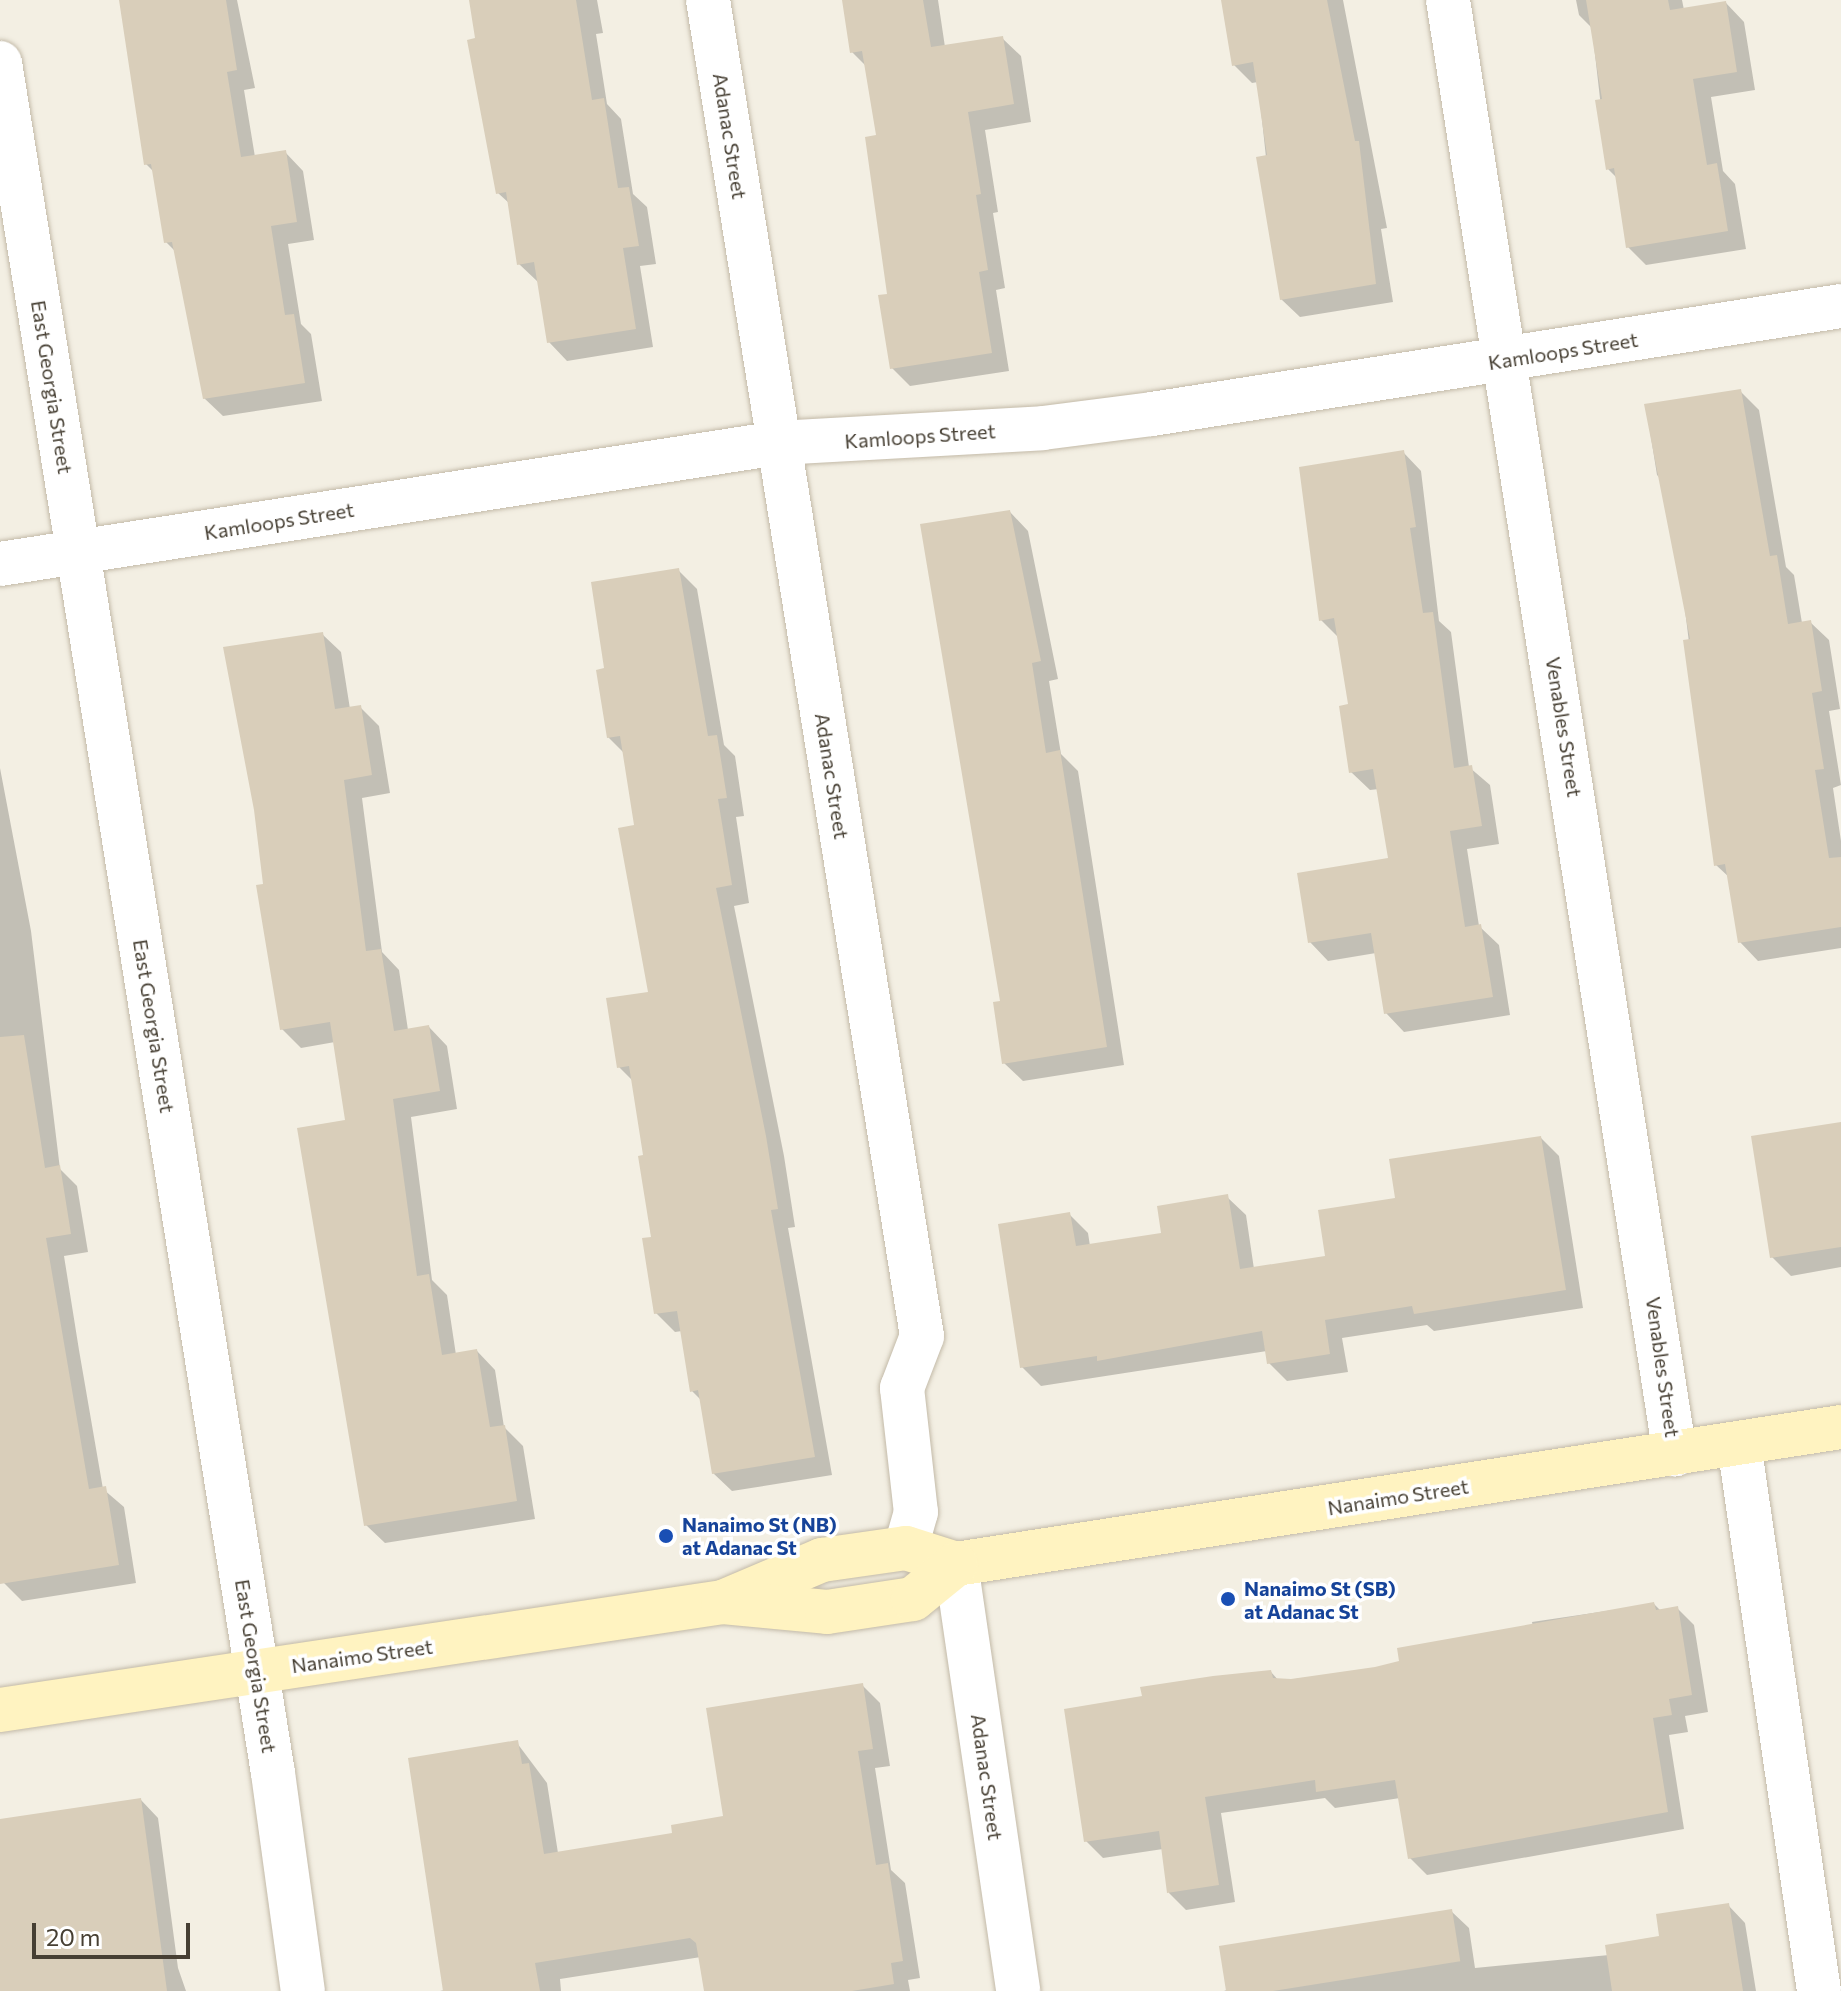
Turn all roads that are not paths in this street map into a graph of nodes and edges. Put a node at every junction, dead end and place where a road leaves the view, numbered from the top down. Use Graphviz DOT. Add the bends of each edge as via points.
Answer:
graph roads {
  1 [pos="708,0"];
  2 [pos="1448,0"];
  3 [pos="0,63"];
  4 [pos="1841,306"];
  5 [pos="1506,361"];
  6 [pos="778,443"];
  7 [pos="78,552"];
  8 [pos="0,564"];
  9 [pos="1841,1427"];
  10 [pos="1739,1444"];
  11 [pos="1675,1454"];
  12 [pos="906,1548"];
  13 [pos="956,1564"];
  14 [pos="723,1602"];
  15 [pos="257,1671"];
  16 [pos="0,1710"];
  17 [pos="303,1991"];
  18 [pos="1018,1991"];
  19 [pos="1819,1991"];
  1 -- 6 [label="street, Adanac Street"];
  2 -- 5 [label="street, Venables Street"];
  3 -- 7 [label="street, East Georgia Street"];
  4 -- 5 [label="street, Kamloops Street"];
  5 -- 6 [label="street, Kamloops Street" via="1043,428"];
  5 -- 11 [label="street, Venables Street"];
  6 -- 7 [label="street, Kamloops Street"];
  6 -- 12 [label="street, Adanac Street" via="922,1336 902,1388 916,1512"];
  7 -- 8 [label="street, Kamloops Street"];
  7 -- 15 [label="street, East Georgia Street"];
  9 -- 10 [label="main road, Nanaimo Street"];
  10 -- 11 [label="main road, Nanaimo Street"];
  10 -- 19 [label="street"];
  11 -- 13 [label="main road, Nanaimo Street"];
  12 -- 13 [label="main road, Nanaimo Street"];
  12 -- 14 [label="main road, Nanaimo Street" via="822,1560"];
  13 -- 14 [label="main road, Nanaimo Street" via="913,1599 827,1612"];
  13 -- 18 [label="street, Adanac Street"];
  14 -- 15 [label="main road, Nanaimo Street"];
  15 -- 16 [label="main road, Nanaimo Street"];
  15 -- 17 [label="street, East Georgia Street"];
}
